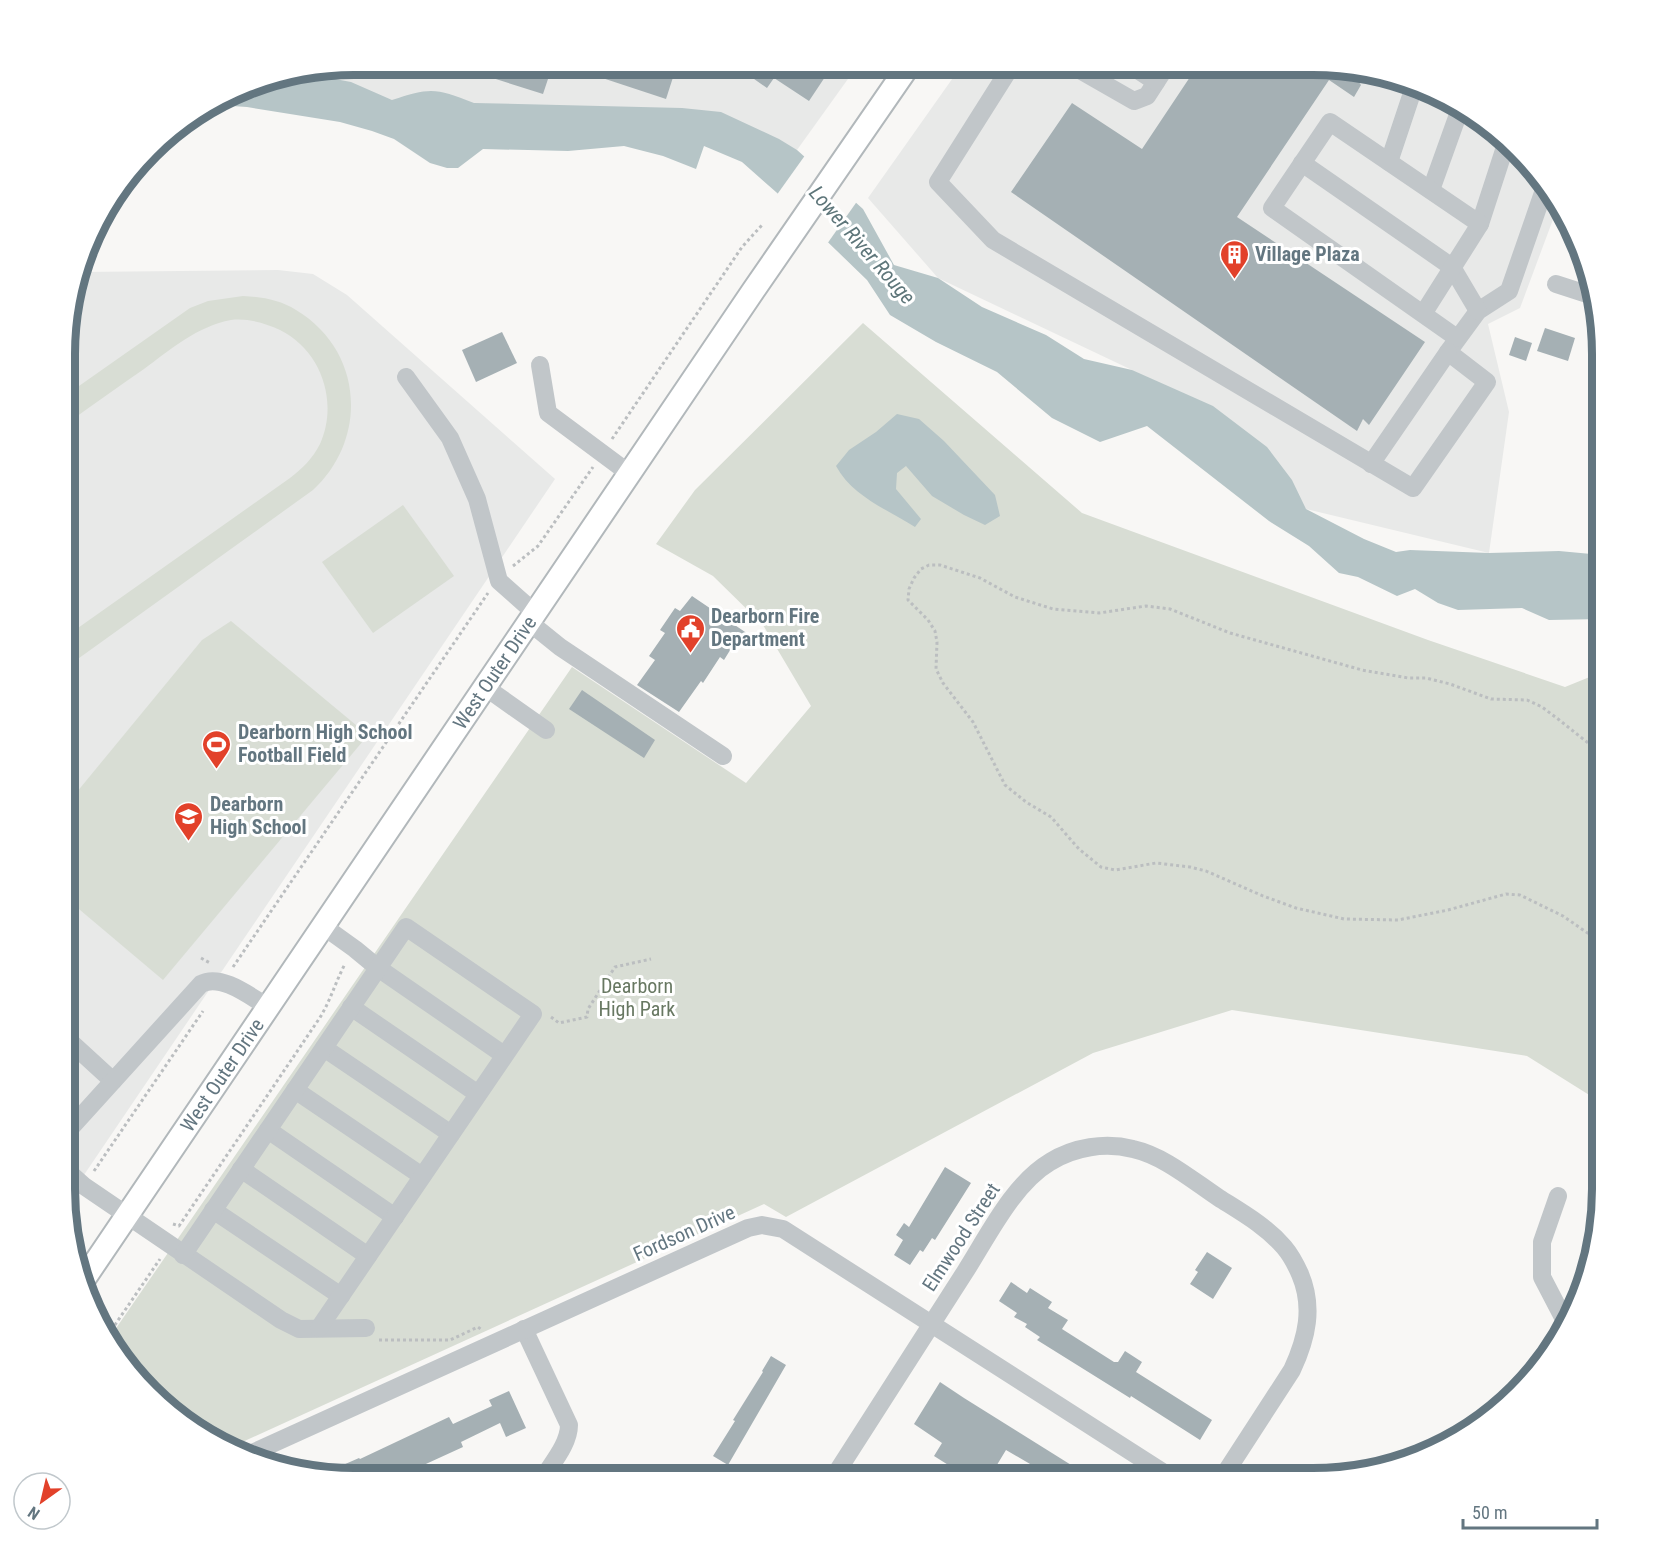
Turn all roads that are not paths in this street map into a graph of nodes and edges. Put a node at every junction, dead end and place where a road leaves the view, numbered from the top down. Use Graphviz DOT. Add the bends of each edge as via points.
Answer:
graph roads {
  1 [pos="902,75"];
  2 [pos="1006,75"];
  3 [pos="1088,75"];
  4 [pos="1145,75"];
  5 [pos="1161,75"];
  6 [pos="1156,82"];
  7 [pos="1412,93"];
  8 [pos="1458,115"];
  9 [pos="1504,151"];
  10 [pos="1389,162"];
  11 [pos="1302,163"];
  12 [pos="1431,190"];
  13 [pos="1542,195"];
  14 [pos="1480,224"];
  15 [pos="1452,267"];
  16 [pos="1556,284"];
  17 [pos="1586,294"];
  18 [pos="1478,311"];
  19 [pos="1423,314"];
  20 [pos="1452,345"];
  21 [pos="540,365"];
  22 [pos="406,377"];
  23 [pos="1371,464"];
  24 [pos="630,474"];
  25 [pos="532,617"];
  26 [pos="485,687"];
  27 [pos="546,730"];
  28 [pos="723,756"];
  29 [pos="323,926"];
  30 [pos="378,968"];
  31 [pos="268,1007"];
  32 [pos="351,1007"];
  33 [pos="75,1046"];
  34 [pos="324,1048"];
  35 [pos="504,1055"];
  36 [pos="112,1081"];
  37 [pos="295,1090"];
  38 [pos="478,1094"];
  39 [pos="75,1123"];
  40 [pos="268,1130"];
  41 [pos="451,1134"];
  42 [pos="242,1169"];
  43 [pos="422,1176"];
  44 [pos="75,1178"];
  45 [pos="1558,1196"];
  46 [pos="213,1210"];
  47 [pos="126,1216"];
  48 [pos="395,1217"];
  49 [pos="183,1255"];
  50 [pos="368,1256"];
  51 [pos="88,1273"];
  52 [pos="341,1296"];
  53 [pos="1562,1315"];
  54 [pos="930,1324"];
  55 [pos="319,1328"];
  56 [pos="366,1328"];
  57 [pos="524,1329"];
  58 [pos="257,1451"];
  59 [pos="549,1468"];
  60 [pos="840,1468"];
  61 [pos="1156,1468"];
  62 [pos="1228,1468"];
  1 -- 24 [label="main road, West Outer Drive"];
  2 -- 23 [label="street" via="938,182 993,240"];
  3 -- 6 [label="street" via="1134,101 1147,96"];
  4 -- 6 [label="street"];
  5 -- 6 [label="street"];
  7 -- 10 [label="street"];
  8 -- 12 [label="street"];
  9 -- 14 [label="street"];
  10 -- 11 [label="street" via="1330,122"];
  10 -- 12 [label="street"];
  11 -- 15 [label="street"];
  11 -- 19 [label="street" via="1272,208"];
  12 -- 14 [label="street"];
  13 -- 18 [label="street" via="1509,291"];
  14 -- 15 [label="street"];
  15 -- 18 [label="street"];
  15 -- 19 [label="street"];
  16 -- 17 [label="street"];
  18 -- 20 [label="street"];
  19 -- 20 [label="street"];
  20 -- 23 [label="street"];
  20 -- 23 [label="street" via="1487,382 1413,488"];
  21 -- 24 [label="street" via="548,413"];
  22 -- 25 [label="street" via="450,438 477,499 499,581"];
  24 -- 25 [label="main road, West Outer Drive"];
  25 -- 26 [label="main road, West Outer Drive"];
  25 -- 28 [label="street" via="560,647"];
  26 -- 27 [label="street"];
  26 -- 29 [label="main road, West Outer Drive"];
  29 -- 30 [label="street"];
  29 -- 31 [label="main road, West Outer Drive"];
  30 -- 32 [label="street"];
  30 -- 35 [label="street"];
  30 -- 35 [label="street" via="406,927 533,1014"];
  31 -- 36 [label="street" via="223,982 205,982"];
  31 -- 47 [label="main road, West Outer Drive"];
  32 -- 34 [label="street"];
  32 -- 38 [label="street"];
  33 -- 36 [label="street"];
  34 -- 37 [label="street"];
  34 -- 41 [label="street"];
  35 -- 38 [label="street"];
  36 -- 39 [label="street"];
  37 -- 40 [label="street"];
  37 -- 43 [label="street"];
  38 -- 41 [label="street"];
  40 -- 42 [label="street"];
  40 -- 48 [label="street"];
  41 -- 43 [label="street"];
  42 -- 46 [label="street"];
  42 -- 50 [label="street"];
  43 -- 48 [label="street"];
  44 -- 47 [label="street"];
  45 -- 53 [label="street" via="1542,1242 1542,1277"];
  46 -- 49 [label="street"];
  46 -- 52 [label="street"];
  47 -- 49 [label="street"];
  47 -- 51 [label="main road, West Outer Drive"];
  48 -- 50 [label="street"];
  49 -- 55 [label="street" via="281,1320 299,1329"];
  50 -- 52 [label="street"];
  52 -- 55 [label="street"];
  54 -- 57 [label="street, Fordson Drive" via="783,1229 762,1225"];
  54 -- 60 [label="street, Elmwood Street"];
  54 -- 61 [label="street, Fordson Drive"];
  54 -- 62 [label="street, Elmwood Street" via="1022,1183 1049,1162 1094,1146 1132,1148 1162,1161 1262,1227 1285,1248 1299,1273 1307,1300 1308,1318 1301,1352"];
  55 -- 56 [label="street"];
  57 -- 58 [label="street, Fordson Drive"];
  57 -- 59 [label="street" via="569,1425 565,1441"];
}
